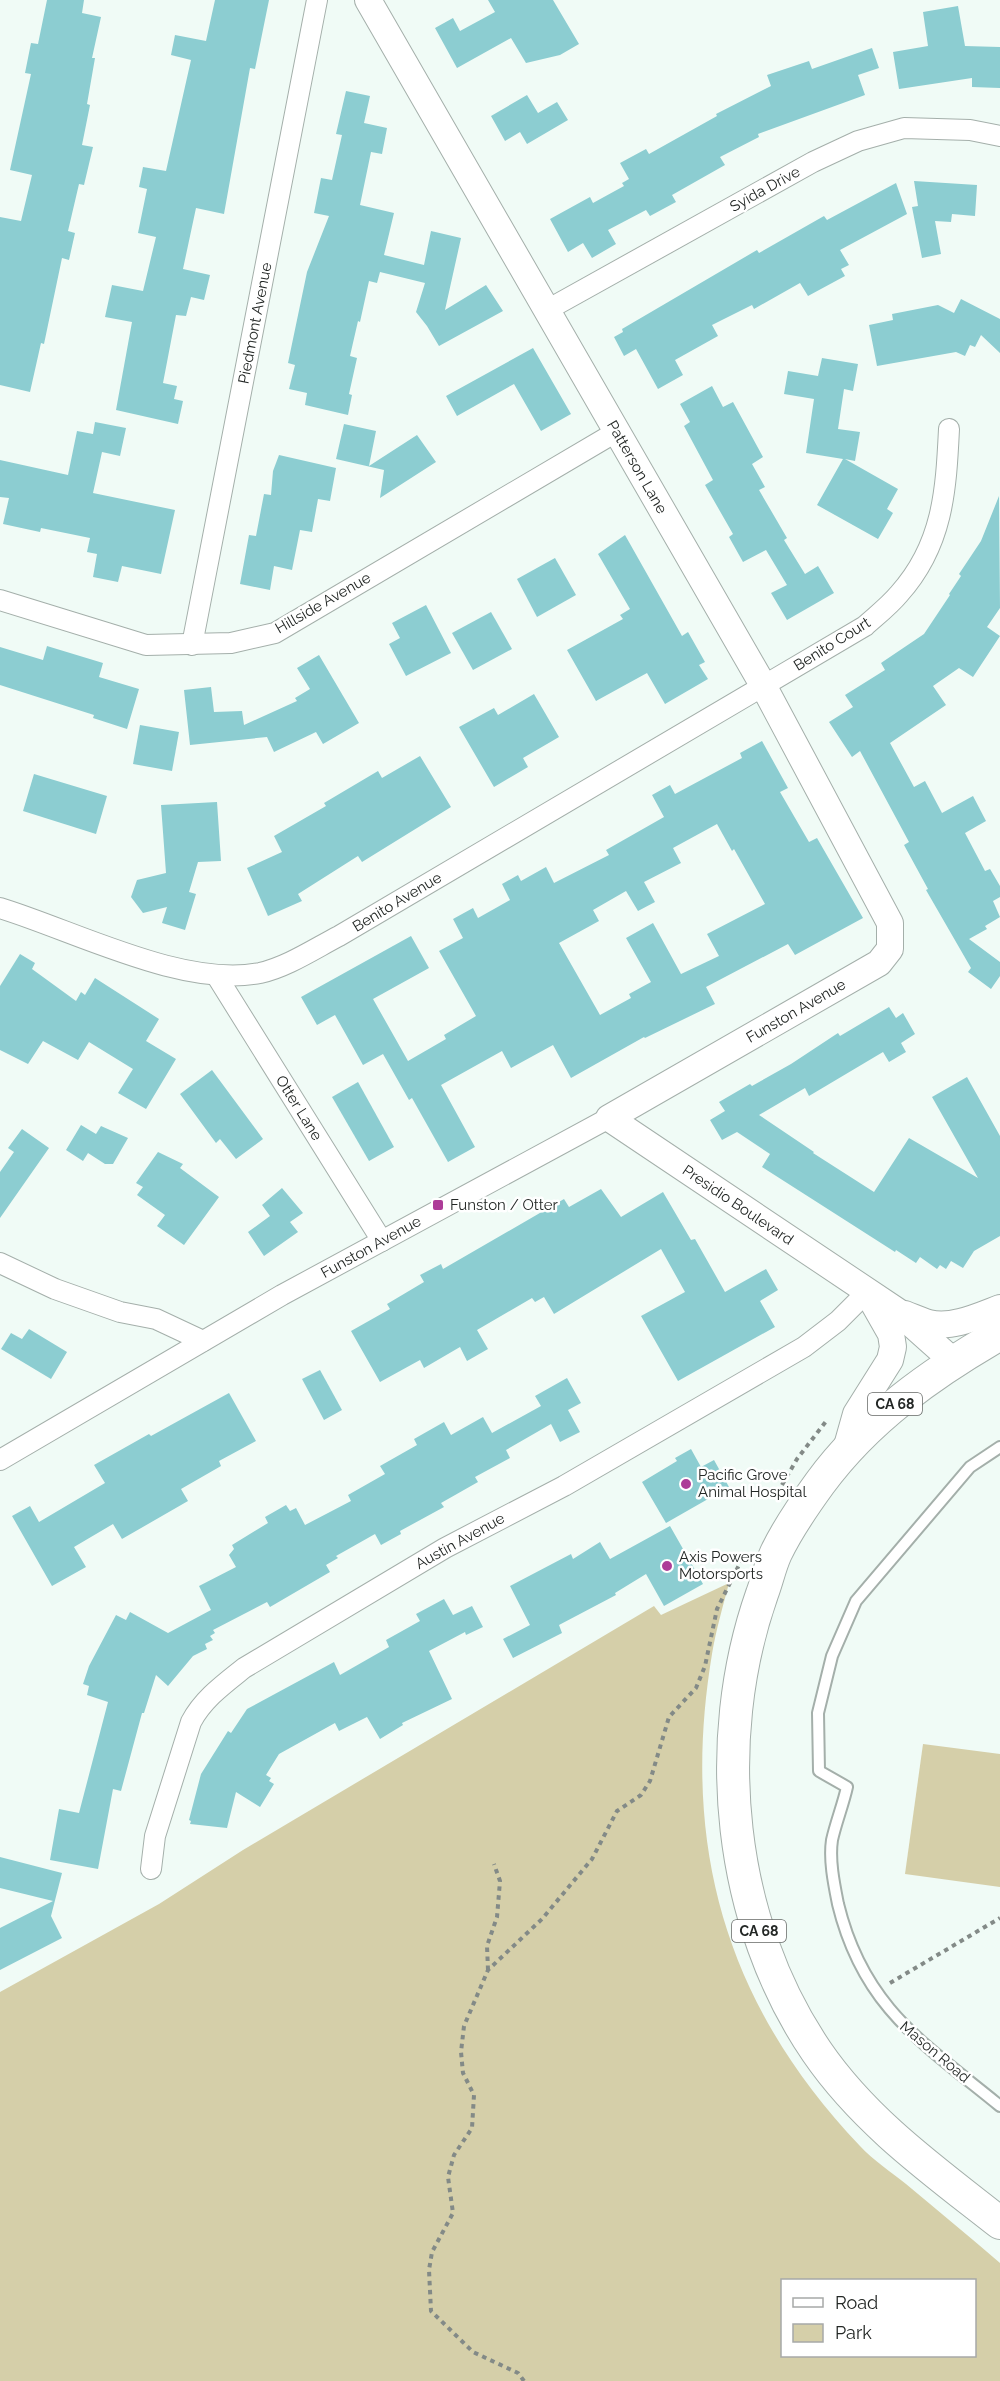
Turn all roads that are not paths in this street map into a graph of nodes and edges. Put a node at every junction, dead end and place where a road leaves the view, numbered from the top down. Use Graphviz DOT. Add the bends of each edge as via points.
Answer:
graph roads {
  1 [pos="317,0"];
  2 [pos="372,1"];
  3 [pos="1000,136"];
  4 [pos="547,310"];
  5 [pos="949,429"];
  6 [pos="616,432"];
  7 [pos="0,600"];
  8 [pos="192,645"];
  9 [pos="763,685"];
  10 [pos="0,908"];
  11 [pos="892,941"];
  12 [pos="216,975"];
  13 [pos="609,1118"];
  14 [pos="382,1241"];
  15 [pos="0,1263"];
  16 [pos="867,1292"];
  17 [pos="1000,1308"];
  18 [pos="897,1311"];
  19 [pos="1000,1334"];
  20 [pos="203,1341"];
  21 [pos="952,1361"];
  22 [pos="1000,1447"];
  23 [pos="845,1454"];
  24 [pos="0,1460"];
  25 [pos="151,1869"];
  26 [pos="1000,2106"];
  27 [pos="1000,2223"];
  1 -- 8 [label="street, Piedmont Avenue"];
  2 -- 4 [label="street, Patterson Lane"];
  3 -- 4 [label="street, Syida Drive" via="970,130 904,128 858,141 813,162"];
  4 -- 6 [label="street, Patterson Lane"];
  5 -- 9 [label="street, Benito Court" via="946,493 939,524 923,561 900,594 865,626"];
  6 -- 8 [label="street, Hillside Avenue" via="275,633 231,643"];
  6 -- 9 [label="street, Patterson Lane"];
  7 -- 8 [label="street, Hillside Avenue" via="146,645"];
  9 -- 11 [label="street, Patterson Lane" via="887,914"];
  9 -- 12 [label="street, Benito Avenue" via="339,936 262,973"];
  10 -- 12 [label="street, Benito Avenue" via="160,964"];
  11 -- 13 [label="street, Funston Avenue" via="891,949 879,963"];
  12 -- 14 [label="street, Otter Lane"];
  13 -- 14 [label="street, Funston Avenue"];
  13 -- 16 [label="street, Presidio Boulevard"];
  14 -- 20 [label="street, Funston Avenue"];
  15 -- 20 [label="street" via="55,1289 120,1312 156,1319"];
  16 -- 18 [label="street, Presidio Boulevard"];
  16 -- 23 [label="street, Presidio Boulevard" via="891,1334 893,1347 890,1360 856,1414"];
  16 -- 25 [label="street, Austin Avenue" via="838,1321 795,1353 564,1486 445,1548 244,1668 198,1709 191,1722 155,1836"];
  17 -- 18 [label="street" via="947,1324 930,1323"];
  18 -- 21 [label="street, Presidio Boulevard"];
  19 -- 21 [label="main road, CA 68"];
  20 -- 24 [label="street, Funston Avenue"];
  21 -- 23 [label="main road, CA 68" via="891,1407"];
  22 -- 26 [label="lane, Mason Road" via="970,1467 856,1601 832,1656 818,1713 819,1771 848,1787 832,1842 833,1882 851,1946 893,2016"];
  23 -- 27 [label="main road, CA 68" via="821,1481 776,1554 751,1626 739,1689 734,1750 734,1808 742,1866 757,1926 786,1997 816,2051 854,2100 905,2148"];
}
